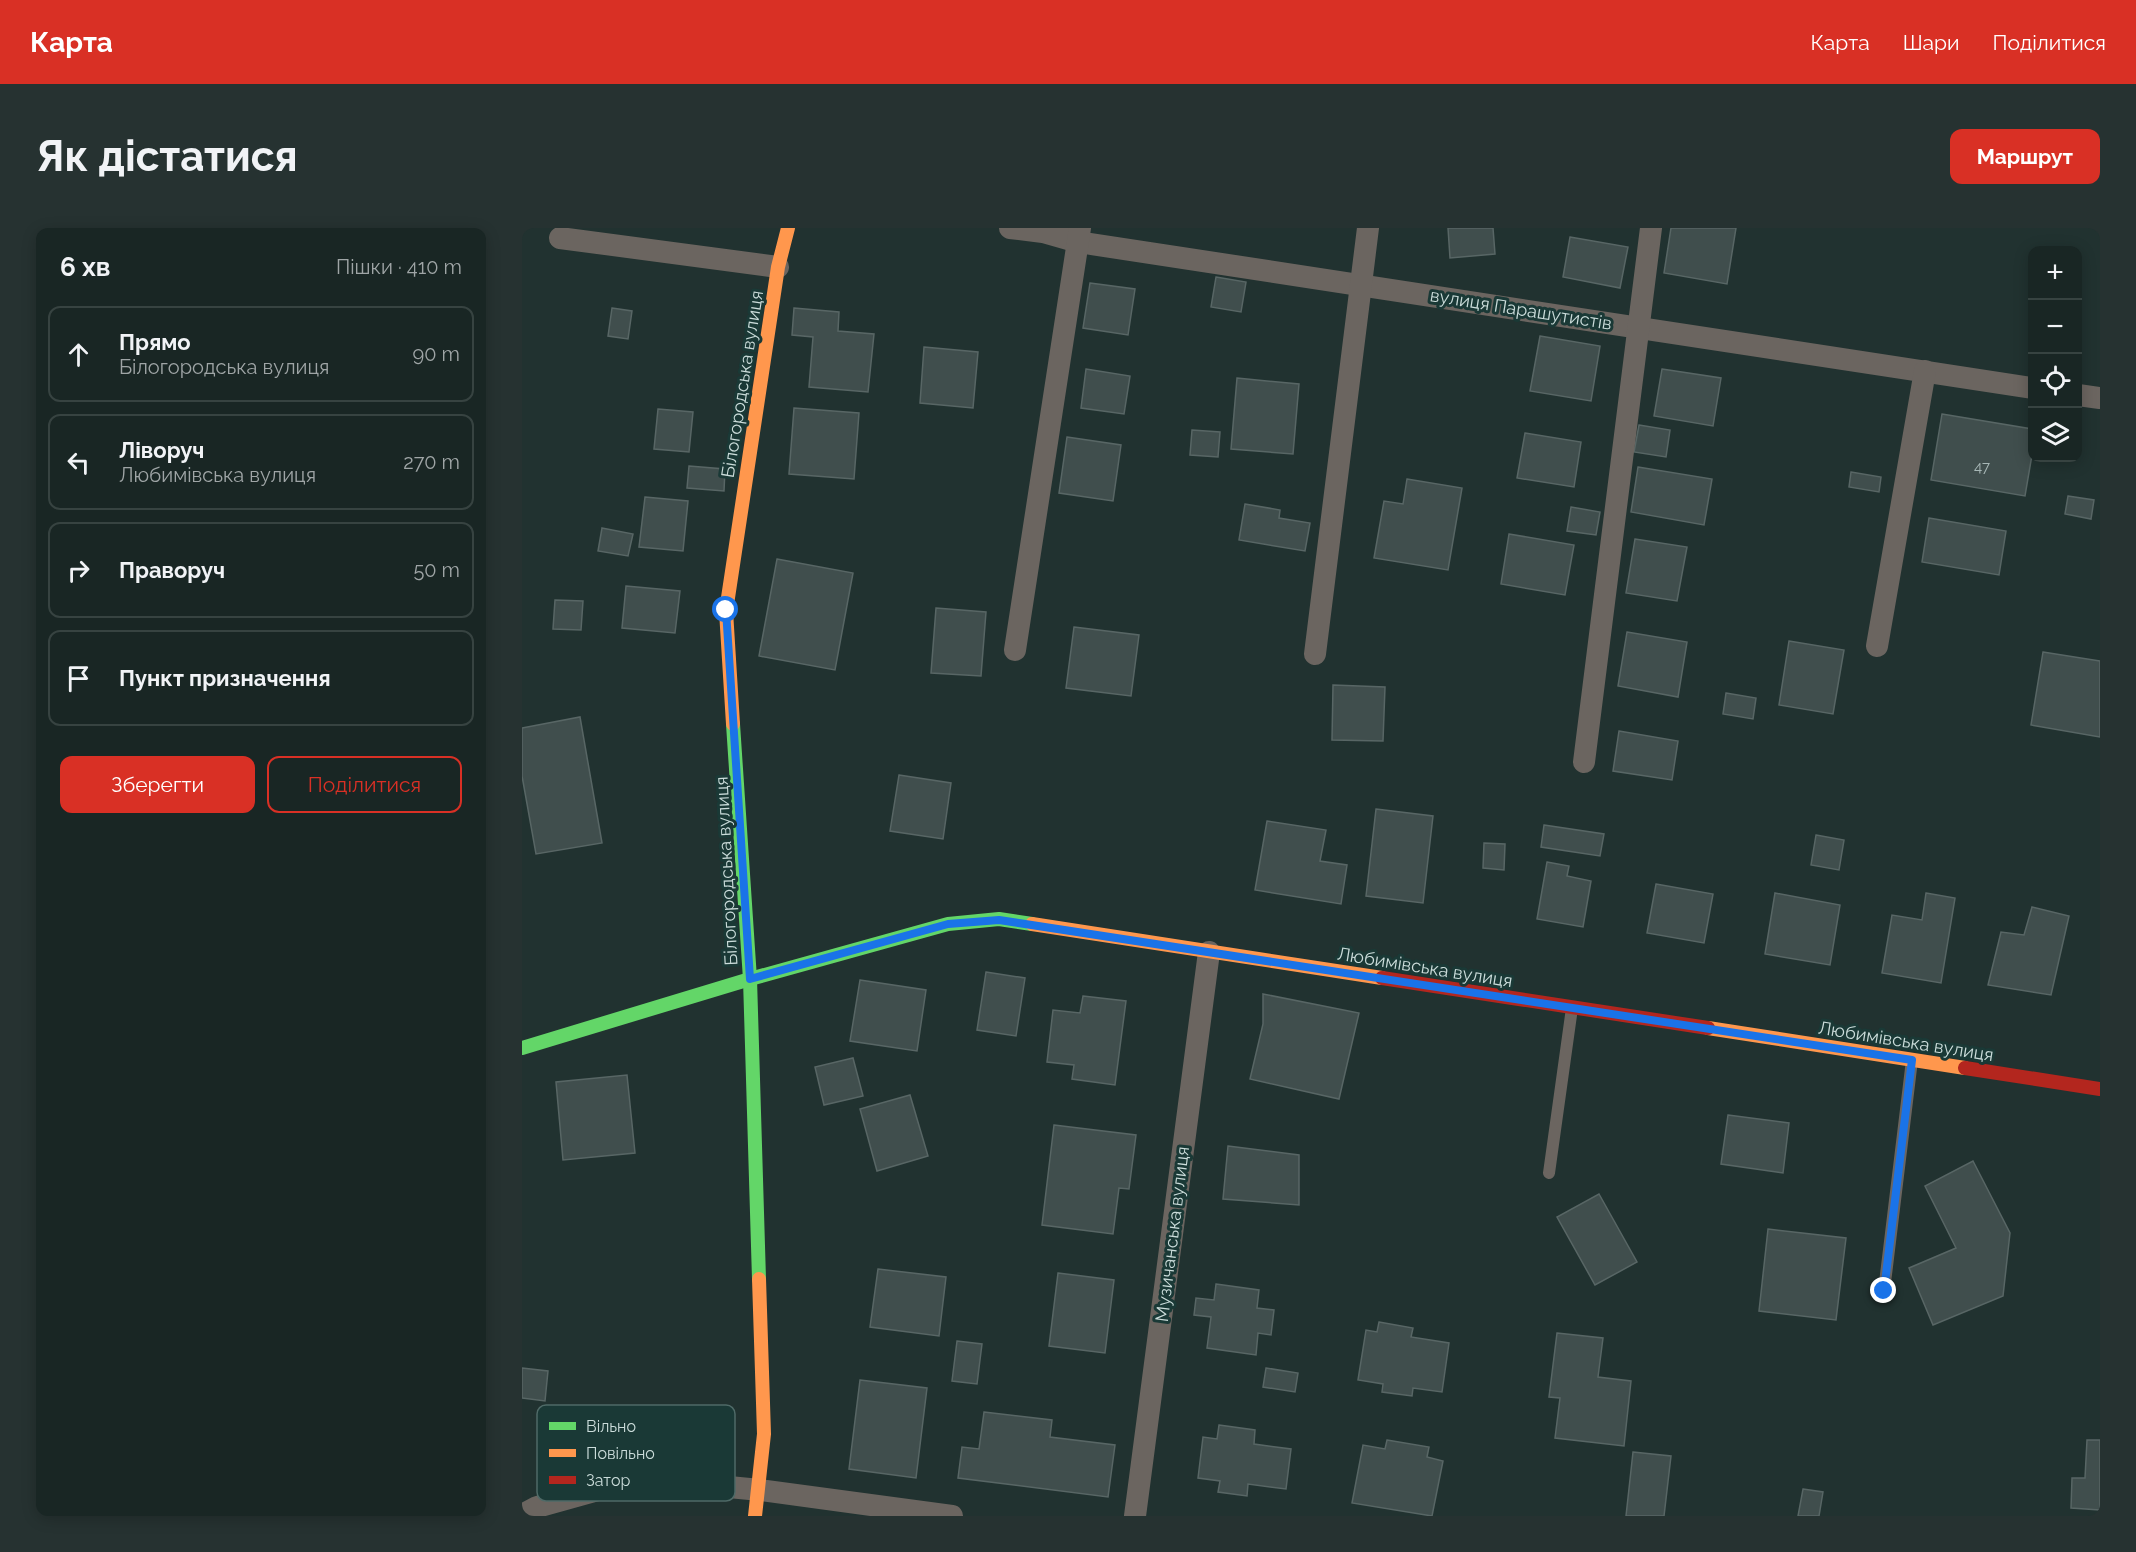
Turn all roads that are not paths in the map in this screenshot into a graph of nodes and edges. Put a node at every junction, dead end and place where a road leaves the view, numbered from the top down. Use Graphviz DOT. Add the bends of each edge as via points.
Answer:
graph roads {
  1 [pos="788,228"];
  2 [pos="1011,228"];
  3 [pos="1368,228"];
  4 [pos="1651,228"];
  5 [pos="1079,235"];
  6 [pos="560,237"];
  7 [pos="778,267"];
  8 [pos="1360,284"];
  9 [pos="1640,328"];
  10 [pos="1925,371"];
  11 [pos="2028,387"];
  12 [pos="2082,395"];
  13 [pos="2100,398"];
  14 [pos="1877,646"];
  15 [pos="1015,650"];
  16 [pos="1315,654"];
  17 [pos="1584,762"];
  18 [pos="1209,952"];
  19 [pos="750,979"];
  20 [pos="1572,1008"];
  21 [pos="522,1048"];
  22 [pos="1912,1060"];
  23 [pos="2100,1089"];
  24 [pos="1549,1173"];
  25 [pos="1884,1291"];
  26 [pos="735,1488"];
  27 [pos="759,1490"];
  28 [pos="559,1501"];
  29 [pos="522,1515"];
  30 [pos="755,1516"];
  31 [pos="952,1516"];
  32 [pos="1135,1516"];
  1 -- 7 [label="street, Білогородська вулиця"];
  2 -- 5 [label="street, вулиця Парашутистів"];
  3 -- 8 [label="street"];
  4 -- 9 [label="street"];
  5 -- 8 [label="street, вулиця Парашутистів"];
  5 -- 15 [label="street"];
  6 -- 7 [label="street"];
  7 -- 19 [label="street, Білогородська вулиця" via="726,610"];
  8 -- 9 [label="street, вулиця Парашутистів"];
  8 -- 16 [label="street"];
  9 -- 10 [label="street, вулиця Парашутистів"];
  9 -- 17 [label="street"];
  10 -- 11 [label="street, вулиця Парашутистів"];
  10 -- 14 [label="street"];
  12 -- 13 [label="street"];
  18 -- 19 [label="street, Любимівська вулиця" via="999,920 948,924"];
  18 -- 20 [label="street, Любимівська вулиця"];
  18 -- 32 [label="street, Музичанська вулиця"];
  19 -- 21 [label="street, Любимівська вулиця"];
  19 -- 27 [label="street, Білогородська вулиця" via="764,1434"];
  20 -- 22 [label="street, Любимівська вулиця"];
  20 -- 24 [label="lane"];
  22 -- 23 [label="street, Любимівська вулиця"];
  22 -- 25 [label="lane"];
  26 -- 27 [label="street"];
  27 -- 30 [label="street, Білогородська вулиця"];
  27 -- 31 [label="street"];
  28 -- 29 [label="street"];
}
